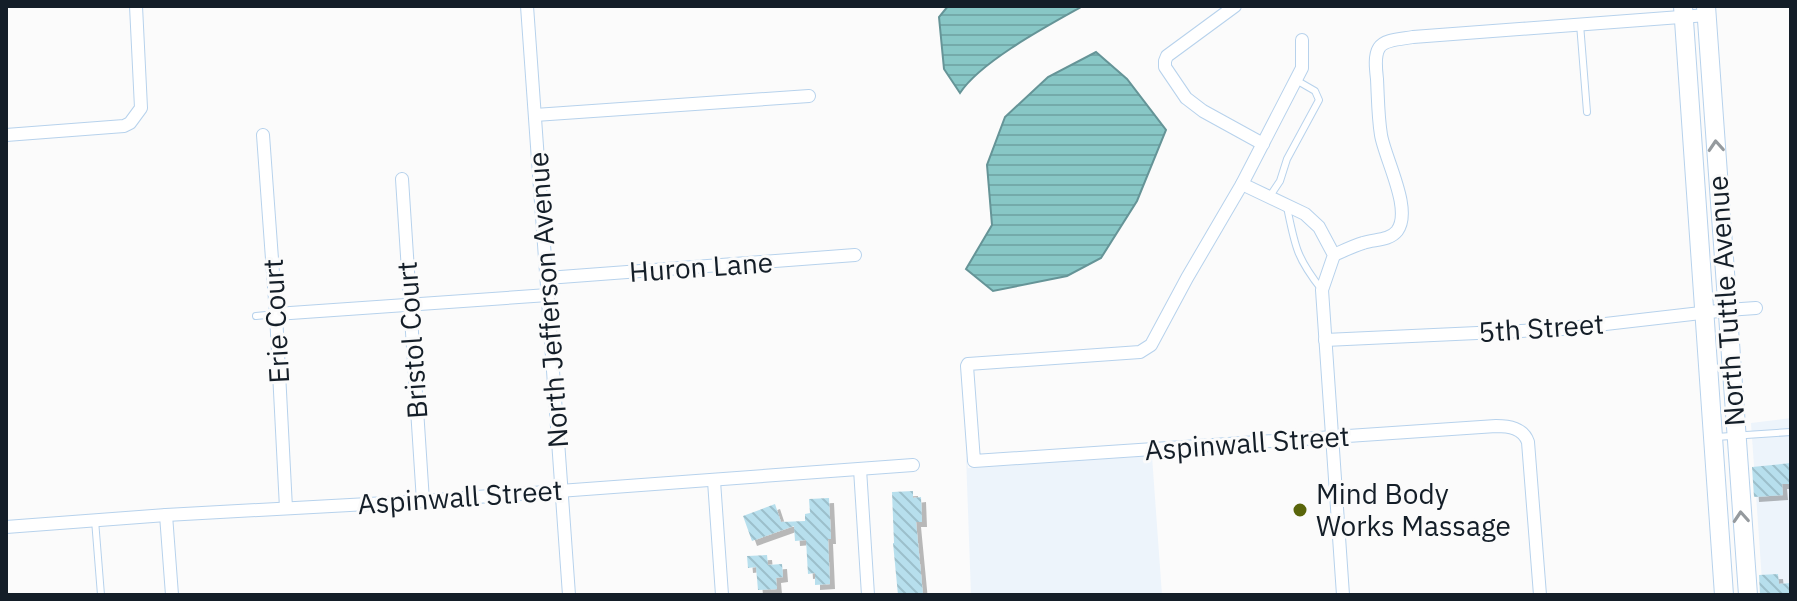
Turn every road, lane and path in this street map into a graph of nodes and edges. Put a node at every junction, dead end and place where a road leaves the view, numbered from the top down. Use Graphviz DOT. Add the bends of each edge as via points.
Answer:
graph roads {
  1 [pos="136,6"];
  2 [pos="527,6"];
  3 [pos="1235,6"];
  4 [pos="1707,10"];
  5 [pos="1684,11"];
  6 [pos="1580,24"];
  7 [pos="1302,40"];
  8 [pos="1296,80"];
  9 [pos="809,96"];
  10 [pos="1587,112"];
  11 [pos="535,115"];
  12 [pos="6,135"];
  13 [pos="263,135"];
  14 [pos="1263,144"];
  15 [pos="402,179"];
  16 [pos="1242,184"];
  17 [pos="1270,197"];
  18 [pos="1286,203"];
  19 [pos="855,255"];
  20 [pos="1334,255"];
  21 [pos="547,278"];
  22 [pos="1322,290"];
  23 [pos="548,295"];
  24 [pos="409,305"];
  25 [pos="1756,308"];
  26 [pos="1727,310"];
  27 [pos="1704,312"];
  28 [pos="276,314"];
  29 [pos="256,316"];
  30 [pos="1325,340"];
  31 [pos="1791,432"];
  32 [pos="1735,435"];
  33 [pos="1332,437"];
  34 [pos="1712,437"];
  35 [pos="913,465"];
  36 [pos="860,469"];
  37 [pos="714,481"];
  38 [pos="562,490"];
  39 [pos="423,501"];
  40 [pos="286,508"];
  41 [pos="166,515"];
  42 [pos="95,520"];
  43 [pos="6,527"];
  44 [pos="101,595"];
  45 [pos="172,595"];
  46 [pos="569,595"];
  47 [pos="722,595"];
  48 [pos="868,595"];
  49 [pos="1343,595"];
  50 [pos="1540,595"];
  51 [pos="1724,595"];
  52 [pos="1748,595"];
  1 -- 12 [label="street" via="141,108 133,120 124,126"];
  2 -- 11 [label="street, North Jefferson Avenue"];
  3 -- 14 [label="street" via="1167,56 1165,67 1186,98"];
  4 -- 5 [label="street"];
  26 -- 4 [label="main road, North Tuttle Avenue, one-way"];
  5 -- 6 [label="street"];
  5 -- 27 [label="main road, North Tuttle Avenue"];
  6 -- 10 [label="lane"];
  6 -- 20 [label="street" via="1413,37 1380,46 1380,131 1402,204 1402,222 1388,238"];
  7 -- 8 [label="street" via="1302,68"];
  8 -- 14 [label="street"];
  8 -- 17 [label="lane" via="1315,91 1319,100"];
  9 -- 11 [label="street"];
  11 -- 21 [label="street, North Jefferson Avenue"];
  13 -- 28 [label="street, Erie Court"];
  14 -- 16 [label="street"];
  15 -- 24 [label="street, Bristol Court"];
  16 -- 17 [label="street"];
  16 -- 33 [label="street, Aspinwall Street" via="1146,349 967,365 974,461"];
  17 -- 18 [label="street"];
  18 -- 20 [label="street" via="1319,227"];
  18 -- 22 [label="lane" via="1294,246"];
  19 -- 21 [label="street, Huron Lane"];
  20 -- 22 [label="street"];
  21 -- 23 [label="street, North Jefferson Avenue"];
  22 -- 30 [label="street"];
  23 -- 24 [label="street"];
  23 -- 38 [label="street, North Jefferson Avenue"];
  24 -- 28 [label="street"];
  24 -- 39 [label="street, Bristol Court"];
  25 -- 26 [label="street, 5th Street"];
  26 -- 27 [label="street, 5th Street"];
  26 -- 32 [label="main road, North Tuttle Avenue"];
  27 -- 30 [label="street, 5th Street" via="1562,329"];
  27 -- 34 [label="main road, North Tuttle Avenue"];
  28 -- 29 [label="lane"];
  28 -- 40 [label="street, Erie Court"];
  30 -- 33 [label="street"];
  31 -- 32 [label="lane"];
  32 -- 34 [label="lane"];
  52 -- 32 [label="main road, North Tuttle Avenue, one-way"];
  33 -- 49 [label="street"];
  33 -- 50 [label="street, Aspinwall Street" via="1496,426 1519,431 1528,442"];
  34 -- 51 [label="main road, North Tuttle Avenue"];
  35 -- 36 [label="street, Aspinwall Street"];
  36 -- 37 [label="street, Aspinwall Street"];
  36 -- 48 [label="street"];
  37 -- 38 [label="street, Aspinwall Street"];
  37 -- 47 [label="street"];
  38 -- 39 [label="street, Aspinwall Street"];
  38 -- 46 [label="street, North Jefferson Avenue"];
  39 -- 40 [label="street, Aspinwall Street"];
  40 -- 41 [label="street, Aspinwall Street"];
  41 -- 42 [label="street, Aspinwall Street"];
  41 -- 45 [label="street"];
  42 -- 43 [label="street, Aspinwall Street"];
  42 -- 44 [label="lane"];
}
